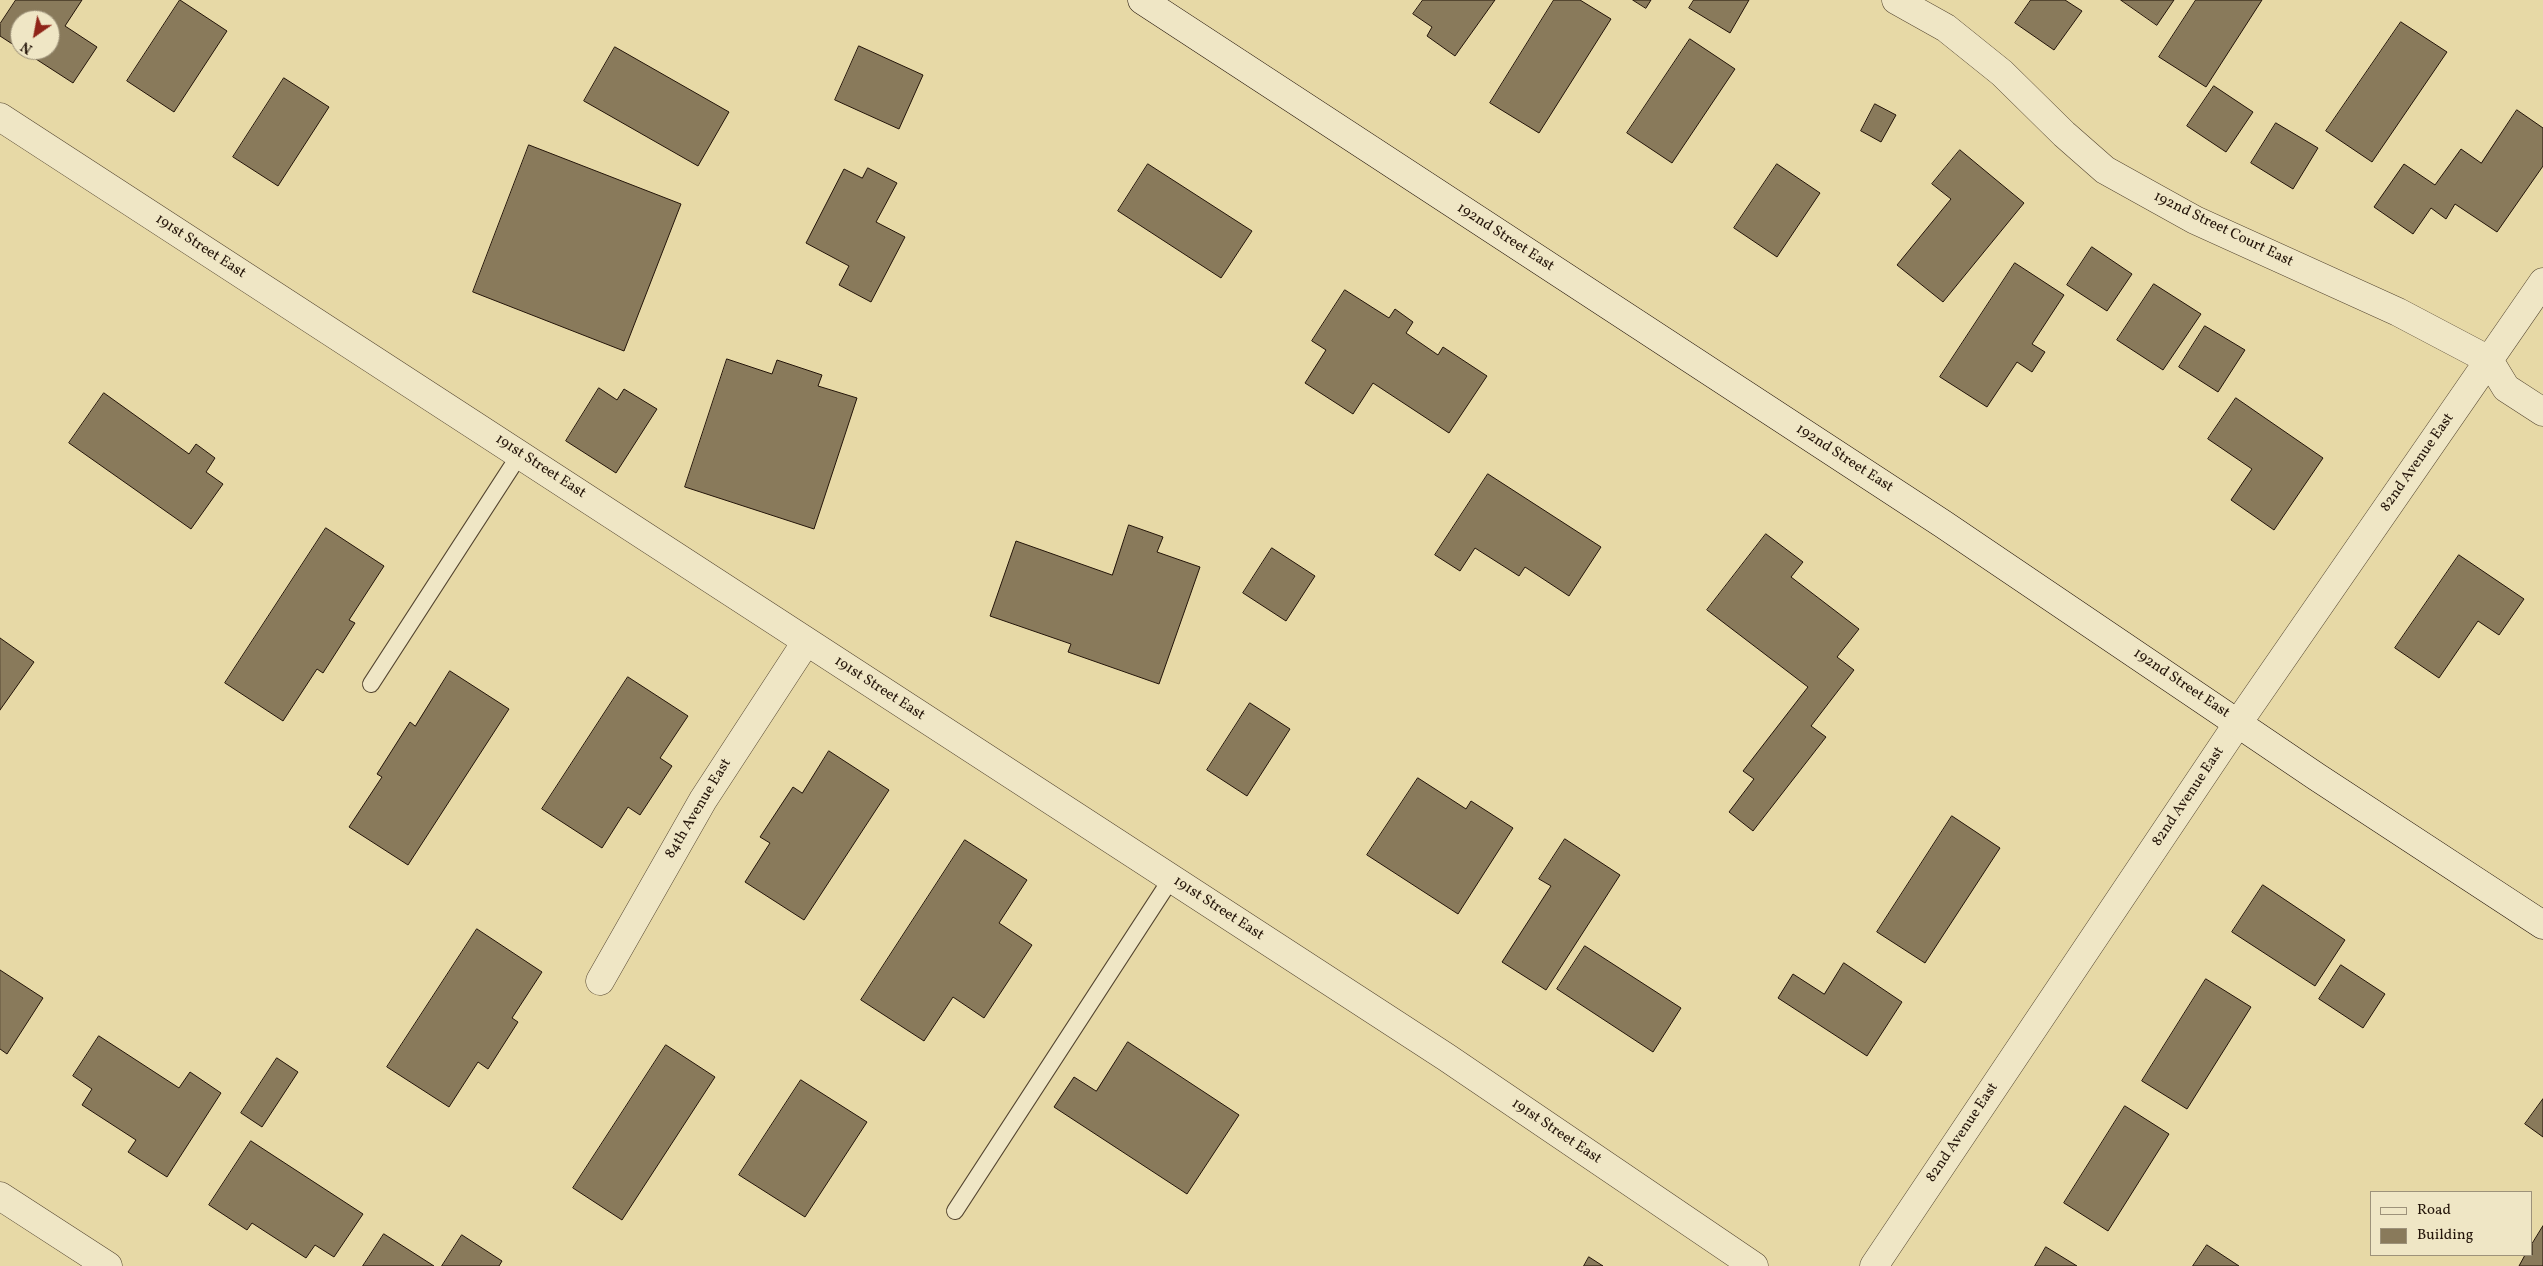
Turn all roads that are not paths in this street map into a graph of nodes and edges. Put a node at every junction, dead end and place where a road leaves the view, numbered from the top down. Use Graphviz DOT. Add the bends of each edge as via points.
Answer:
graph roads {
  1 [pos="1142,0"];
  2 [pos="1896,0"];
  3 [pos="0,117"];
  4 [pos="2543,282"];
  5 [pos="2489,360"];
  6 [pos="2543,412"];
  7 [pos="520,454"];
  8 [pos="806,642"];
  9 [pos="371,684"];
  10 [pos="2238,723"];
  11 [pos="1171,879"];
  12 [pos="2543,925"];
  13 [pos="600,981"];
  14 [pos="0,1196"];
  15 [pos="955,1211"];
  16 [pos="108,1266"];
  17 [pos="1754,1266"];
  18 [pos="1874,1266"];
  1 -- 10 [label="street, 192nd Street East" via="1943,524"];
  2 -- 5 [label="street, 192nd Street Court East" via="1946,28 2002,73 2105,170 2195,220 2398,312"];
  3 -- 7 [label="street, 191st Street East"];
  4 -- 5 [label="street, 82nd Avenue East"];
  5 -- 6 [label="street" via="2506,388"];
  5 -- 10 [label="street, 82nd Avenue East"];
  7 -- 8 [label="street, 191st Street East"];
  7 -- 9 [label="lane"];
  8 -- 11 [label="street, 191st Street East"];
  8 -- 13 [label="street, 84th Avenue East" via="703,800"];
  10 -- 12 [label="street, 192nd Street East"];
  10 -- 18 [label="street, 82nd Avenue East"];
  11 -- 15 [label="lane"];
  11 -- 17 [label="street, 191st Street East" via="1446,1058"];
  14 -- 16 [label="street"];
}
